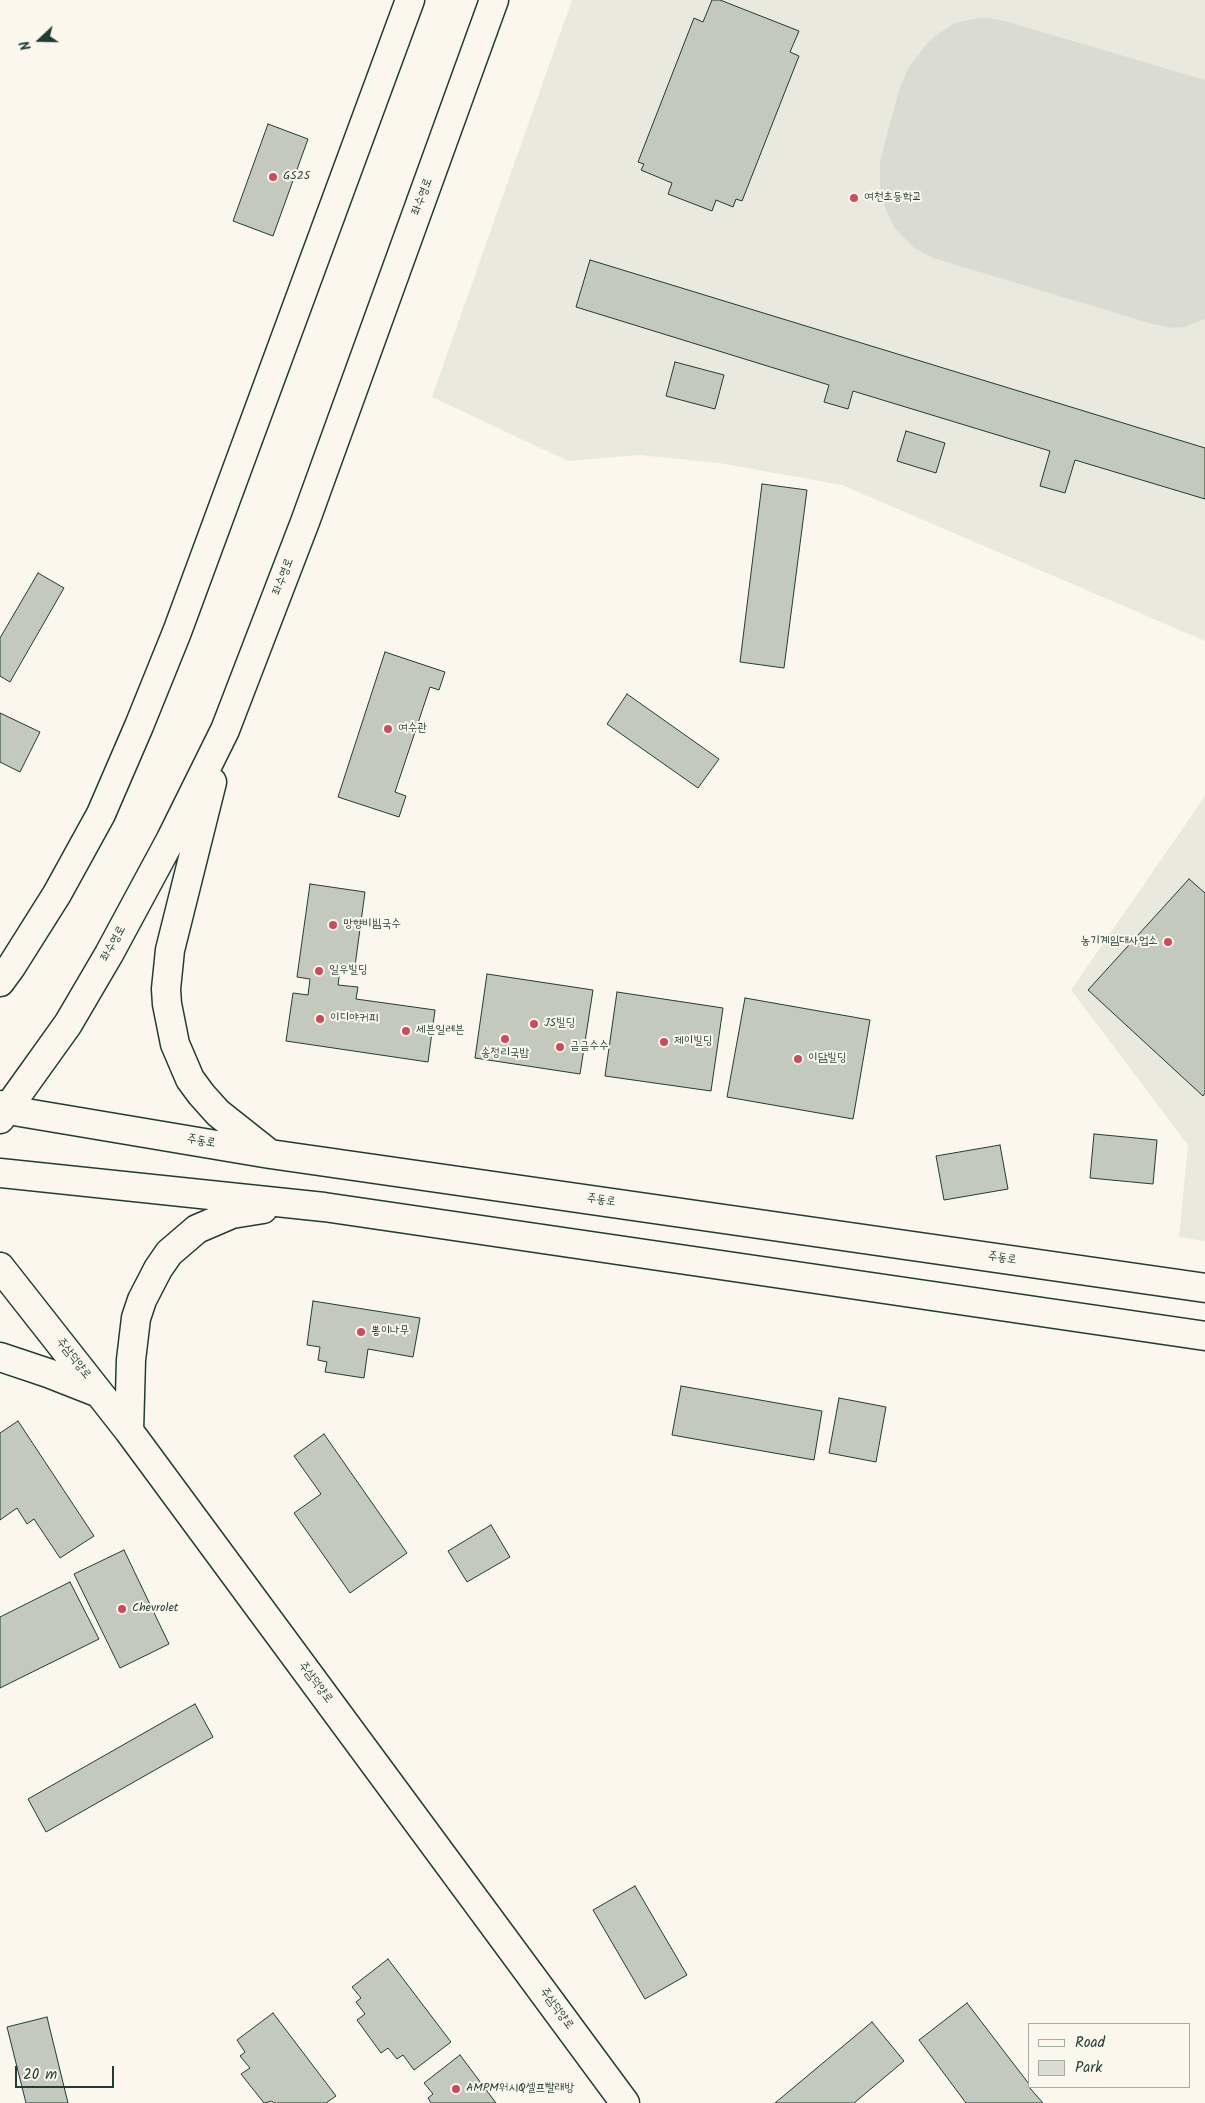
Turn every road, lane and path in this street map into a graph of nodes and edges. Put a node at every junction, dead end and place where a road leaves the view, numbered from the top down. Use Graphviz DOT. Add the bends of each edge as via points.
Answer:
graph roads {
  1 [pos="410,0"];
  2 [pos="494,0"];
  3 [pos="225,730"];
  4 [pos="0,982"];
  5 [pos="3,1111"];
  6 [pos="270,1154"];
  7 [pos="0,1173"];
  8 [pos="324,1207"];
  9 [pos="0,1267"];
  10 [pos="1205,1288"];
  11 [pos="1205,1336"];
  12 [pos="0,1357"];
  13 [pos="100,1394"];
  14 [pos="129,1431"];
  15 [pos="625,2103"];
  1 -- 4 [label="street" via="177,632 138,726 101,814 57,894"];
  2 -- 3 [label="street, 좌수영로" via="305,522"];
  3 -- 5 [label="street, 좌수영로" via="110,954 68,1024"];
  3 -- 6 [label="street" via="170,950 167,1004 175,1044 196,1086 218,1113"];
  5 -- 6 [label="street, 주동로"];
  6 -- 10 [label="street, 주동로"];
  7 -- 8 [label="street"];
  8 -- 11 [label="street"];
  8 -- 14 [label="street" via="250,1210 232,1214 197,1230 169,1253 149,1285 136,1318"];
  9 -- 13 [label="street, 주삼덕양로"];
  12 -- 13 [label="street"];
  13 -- 14 [label="street, 주삼덕양로"];
  14 -- 15 [label="street, 주삼덕양로"];
}
